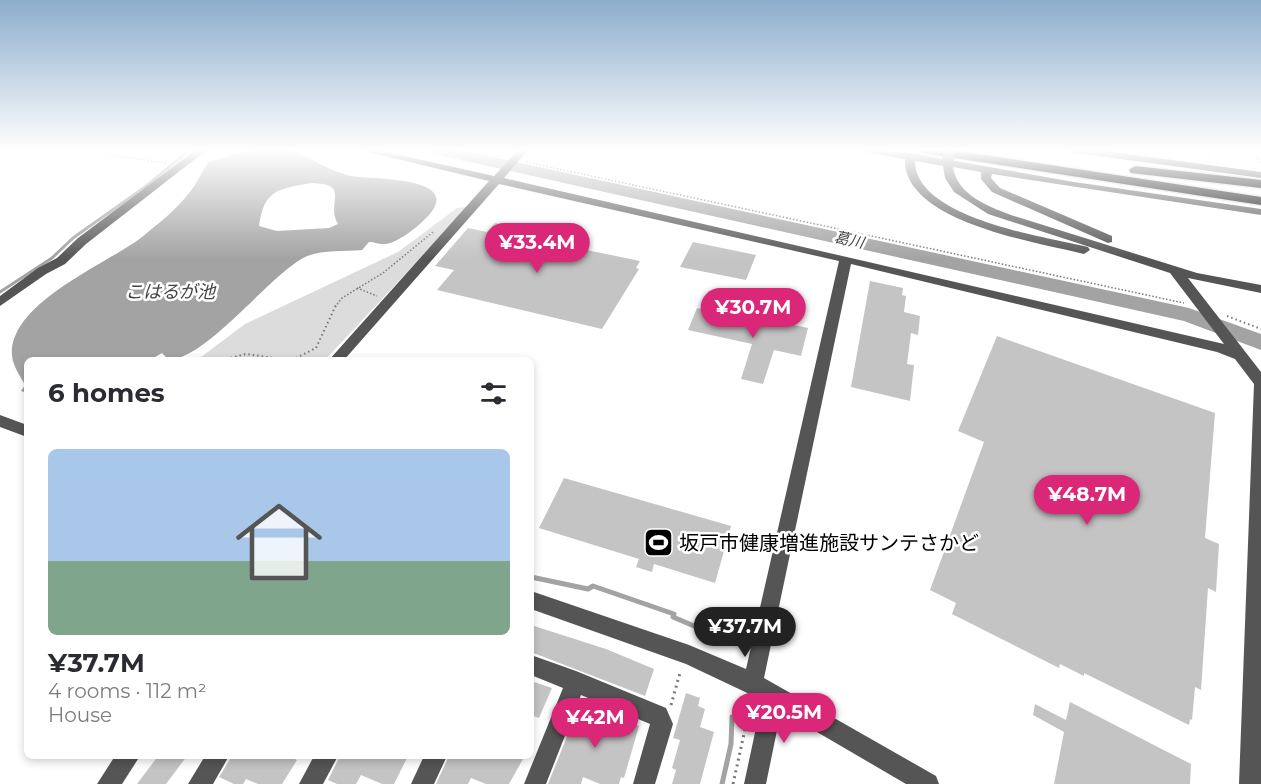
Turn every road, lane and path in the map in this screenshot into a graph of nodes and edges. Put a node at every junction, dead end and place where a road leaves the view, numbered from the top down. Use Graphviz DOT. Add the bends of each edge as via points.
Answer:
graph roads {
  1 [pos="155,186"];
  2 [pos="493,186"];
  3 [pos="532,186"];
  4 [pos="647,186"];
  5 [pos="917,186"];
  6 [pos="954,186"];
  7 [pos="992,186"];
  8 [pos="1078,186"];
  9 [pos="1161,186"];
  10 [pos="1238,186"];
  11 [pos="1261,189"];
  12 [pos="1261,201"];
  13 [pos="1261,212"];
  14 [pos="439,227"];
  15 [pos="846,259"];
  16 [pos="1144,259"];
  17 [pos="1173,268"];
  18 [pos="357,288"];
  19 [pos="1261,289"];
  20 [pos="369,294"];
  21 [pos="0,302"];
  22 [pos="1203,309"];
  23 [pos="1261,329"];
  24 [pos="1237,351"];
  25 [pos="234,357"];
  26 [pos="268,357"];
  27 [pos="296,357"];
  28 [pos="339,357"];
  29 [pos="0,421"];
  30 [pos="24,429"];
  31 [pos="534,601"];
  32 [pos="534,666"];
  33 [pos="680,673"];
  34 [pos="576,681"];
  35 [pos="752,692"];
  36 [pos="774,696"];
  37 [pos="658,716"];
  38 [pos="127,759"];
  39 [pos="216,759"];
  40 [pos="325,759"];
  41 [pos="434,759"];
  42 [pos="108,784"];
  43 [pos="199,784"];
  44 [pos="310,784"];
  45 [pos="422,784"];
  46 [pos="535,784"];
  47 [pos="644,784"];
  48 [pos="733,784"];
  49 [pos="754,784"];
  50 [pos="928,784"];
  51 [pos="1250,784"];
  1 -- 21 [label="street" via="61,261"];
  2 -- 28 [label="street"];
  3 -- 15 [label="street"];
  4 -- 22 [label="path"];
  5 -- 16 [label="street" via="965,218 1132,263"];
  6 -- 16 [label="street" via="986,209"];
  7 -- 16 [label="street" via="1131,249"];
  8 -- 13 [label="street"];
  9 -- 12 [label="highway"];
  10 -- 11 [label="highway"];
  14 -- 18 [label="path"];
  15 -- 24 [label="street"];
  15 -- 35 [label="street"];
  16 -- 17 [label="street"];
  17 -- 19 [label="street" via="1231,285"];
  17 -- 22 [label="street"];
  18 -- 20 [label="path"];
  18 -- 27 [label="path" via="336,304 316,348"];
  22 -- 23 [label="path"];
  22 -- 24 [label="street"];
  24 -- 51 [label="street" via="1261,383"];
  25 -- 26 [label="path"];
  29 -- 30 [label="street"];
  31 -- 35 [label="street" via="689,655"];
  32 -- 34 [label="street"];
  33 -- 37 [label="path" via="669,711"];
  34 -- 37 [label="street"];
  34 -- 46 [label="street"];
  35 -- 36 [label="street"];
  35 -- 48 [label="path"];
  36 -- 49 [label="street"];
  36 -- 50 [label="street"];
  37 -- 47 [label="street" via="662,724"];
  38 -- 42 [label="street"];
  39 -- 43 [label="street"];
  40 -- 44 [label="street"];
  41 -- 45 [label="street"];
}
